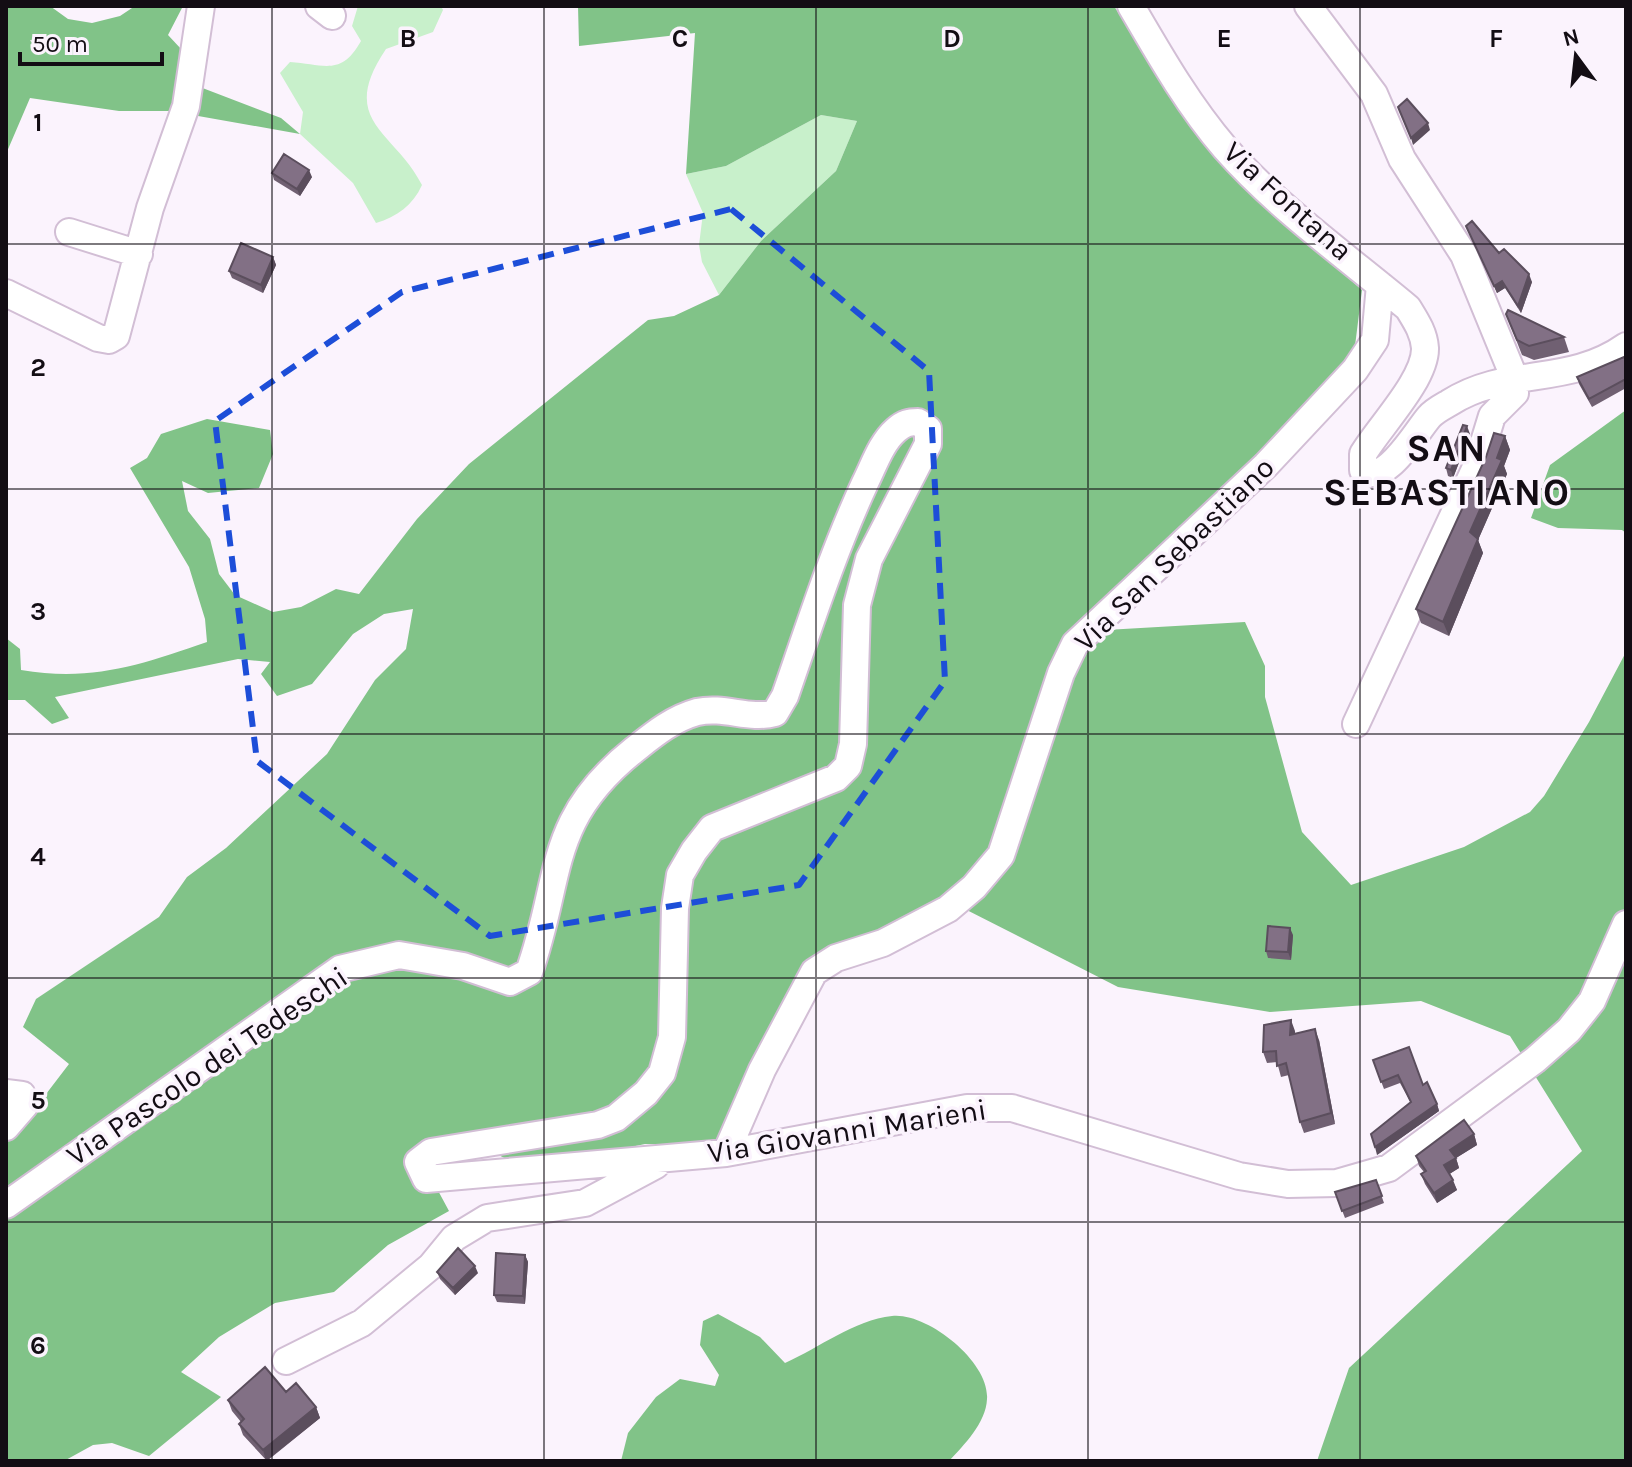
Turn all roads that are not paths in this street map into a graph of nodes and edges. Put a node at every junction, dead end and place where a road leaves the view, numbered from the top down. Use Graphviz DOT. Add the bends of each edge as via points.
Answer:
graph roads {
  1 [pos="201,6"];
  2 [pos="1131,6"];
  3 [pos="1308,6"];
  4 [pos="69,232"];
  5 [pos="139,254"];
  6 [pos="1380,285"];
  7 [pos="6,293"];
  8 [pos="1626,346"];
  9 [pos="1514,377"];
  10 [pos="1356,724"];
  11 [pos="1626,924"];
  12 [pos="6,1093"];
  13 [pos="6,1127"];
  14 [pos="726,1153"];
  15 [pos="675,1157"];
  16 [pos="426,1179"];
  17 [pos="6,1205"];
  18 [pos="286,1361"];
  1 -- 5 [label="street" via="186,106"];
  2 -- 6 [label="street, Via Fontana" via="1224,147"];
  3 -- 9 [label="street" via="1374,94 1402,159 1464,255"];
  4 -- 5 [label="street"];
  5 -- 7 [label="street" via="116,336 109,340"];
  6 -- 9 [label="street, Via Fontana" via="1420,326 1424,357 1363,454 1368,474 1393,464 1433,413 1475,388"];
  6 -- 14 [label="street, Via San Sebastiano" via="1375,340 1355,370 1236,494 1075,644 1001,855 948,909 814,972"];
  8 -- 9 [label="street" via="1576,371 1538,379"];
  9 -- 10 [label="street" via="1515,393 1492,416 1477,465"];
  11 -- 14 [label="street, Via Giovanni Marieni" via="1592,1001 1569,1030 1389,1168 1337,1183 1288,1184 1239,1176 1012,1108 967,1108"];
  12 -- 13 [label="street" via="22,1095 25,1105"];
  14 -- 15 [label="street, Via Giovanni Marieni"];
  15 -- 16 [label="street, Via Giovanni Marieni"];
  15 -- 18 [label="street" via="585,1203 487,1218 454,1238 431,1266 362,1323"];
  16 -- 17 [label="street, Via Pascolo dei Tedeschi" via="418,1162 431,1152 563,1132 616,1118 662,1073 672,1037 675,908 680,875 694,851 712,828 836,778 848,766 857,605 869,559 928,444 928,429 918,422 894,432 880,451 827,572 775,713 758,718 727,710 697,712 663,727 608,770 586,796 557,860 529,972 510,982 463,966 399,955 340,969"];
}
